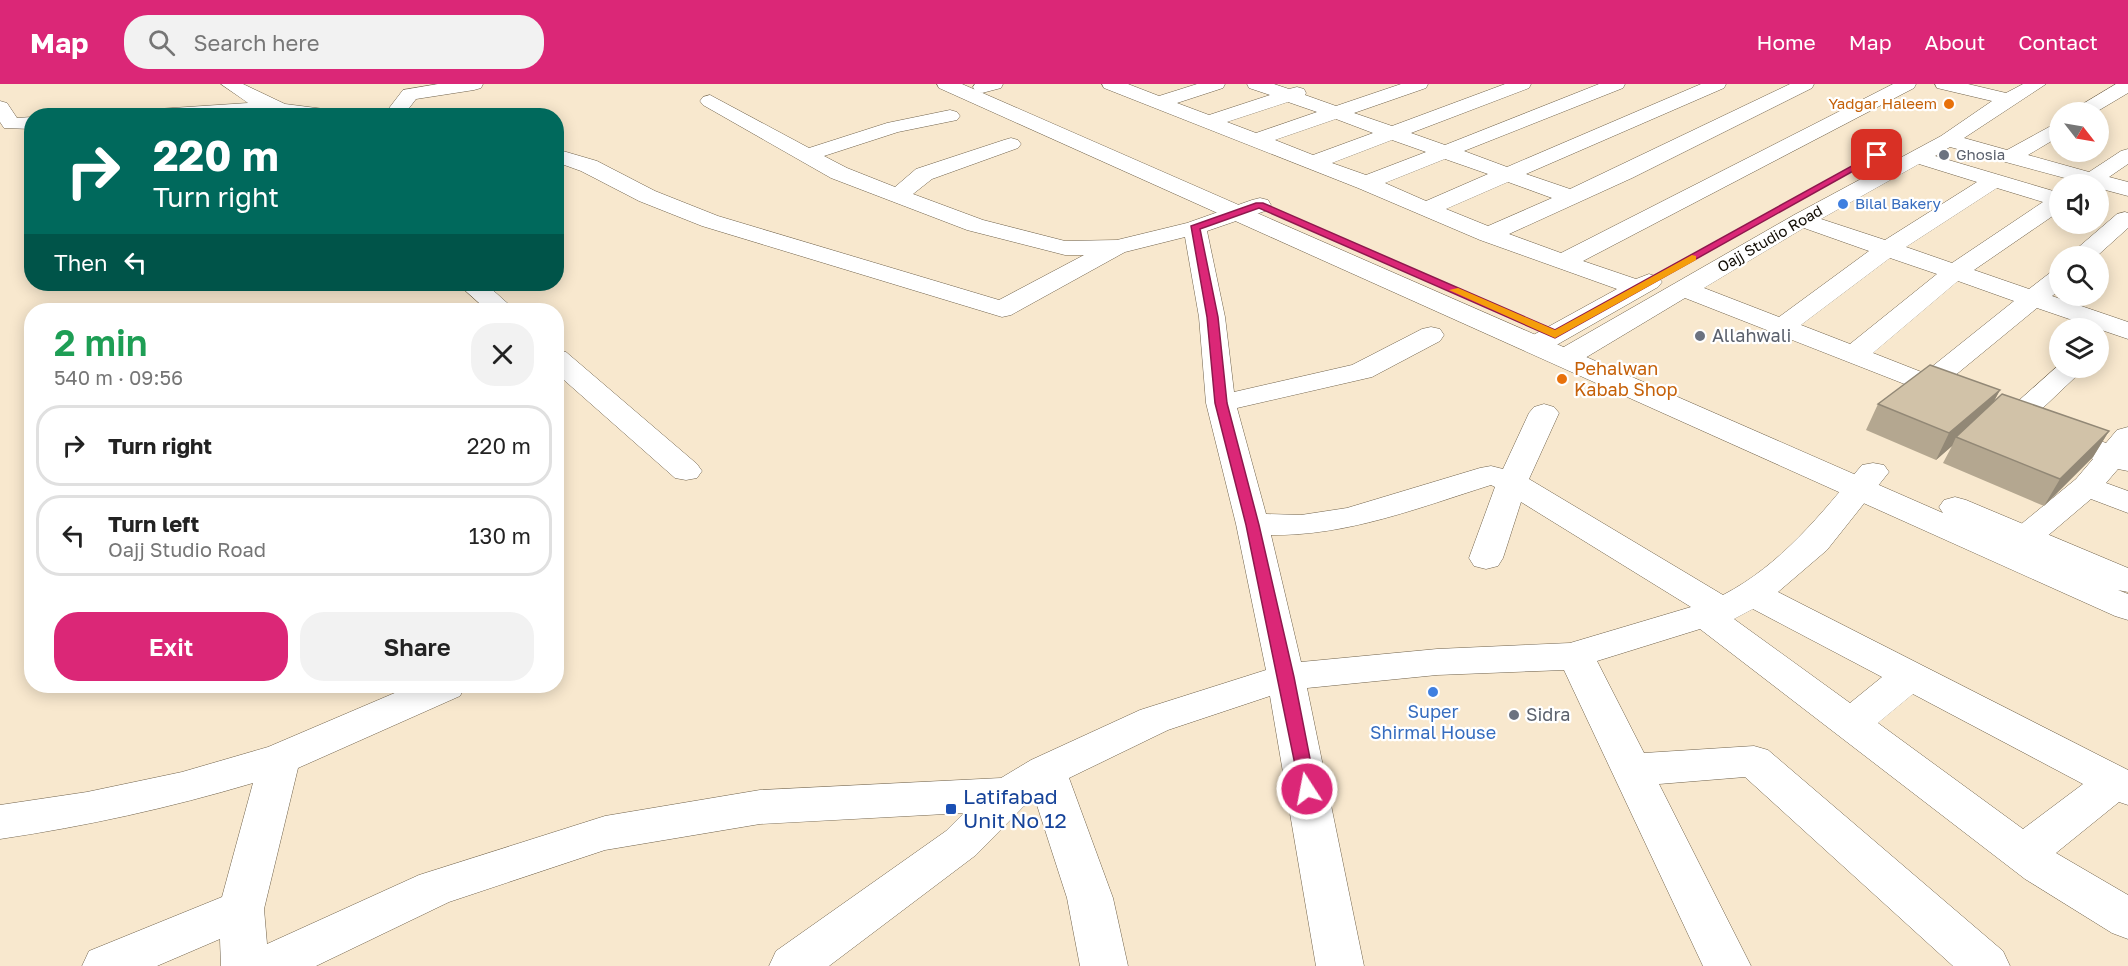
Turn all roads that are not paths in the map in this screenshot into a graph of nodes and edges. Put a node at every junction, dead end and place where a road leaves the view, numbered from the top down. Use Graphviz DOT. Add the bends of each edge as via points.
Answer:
graph roads {
  1 [pos="230,84"];
  2 [pos="474,84"];
  3 [pos="946,84"];
  4 [pos="1216,84"];
  5 [pos="1256,84"];
  6 [pos="1419,84"];
  7 [pos="1522,84"];
  8 [pos="1717,84"];
  9 [pos="1805,84"];
  10 [pos="1907,84"];
  11 [pos="1944,84"];
  12 [pos="2037,84"];
  13 [pos="984,85"];
  14 [pos="1121,85"];
  15 [pos="1607,85"];
  16 [pos="2128,85"];
  17 [pos="1314,87"];
  18 [pos="1997,92"];
  19 [pos="1288,96"];
  20 [pos="710,101"];
  21 [pos="1160,102"];
  22 [pos="1676,102"];
  23 [pos="2100,102"];
  24 [pos="0,107"];
  25 [pos="269,107"];
  26 [pos="255,108"];
  27 [pos="274,108"];
  28 [pos="399,108"];
  29 [pos="1956,108"];
  30 [pos="1336,113"];
  31 [pos="950,116"];
  32 [pos="1735,118"];
  33 [pos="1210,122"];
  34 [pos="24,123"];
  35 [pos="1918,132"];
  36 [pos="1392,133"];
  37 [pos="2049,134"];
  38 [pos="1256,140"];
  39 [pos="1948,140"];
  40 [pos="1011,144"];
  41 [pos="1446,152"];
  42 [pos="807,155"];
  43 [pos="2128,155"];
  44 [pos="1917,157"];
  45 [pos="2010,157"];
  46 [pos="564,158"];
  47 [pos="1312,163"];
  48 [pos="1508,174"];
  49 [pos="2073,174"];
  50 [pos="2100,174"];
  51 [pos="1993,181"];
  52 [pos="1366,183"];
  53 [pos="2109,184"];
  54 [pos="2128,189"];
  55 [pos="898,195"];
  56 [pos="1571,197"];
  57 [pos="2049,197"];
  58 [pos="2049,208"];
  59 [pos="1249,209"];
  60 [pos="1426,209"];
  61 [pos="2109,215"];
  62 [pos="1802,220"];
  63 [pos="2127,220"];
  64 [pos="1195,228"];
  65 [pos="1488,235"];
  66 [pos="1724,240"];
  67 [pos="2095,246"];
  68 [pos="1117,248"];
  69 [pos="1886,250"];
  70 [pos="1564,261"];
  71 [pos="1953,273"];
  72 [pos="1674,281"];
  73 [pos="2049,286"];
  74 [pos="1637,288"];
  75 [pos="479,291"];
  76 [pos="2034,299"];
  77 [pos="494,303"];
  78 [pos="1782,327"];
  79 [pos="2118,328"];
  80 [pos="1431,335"];
  81 [pos="1545,340"];
  82 [pos="1575,353"];
  83 [pos="1854,355"];
  84 [pos="564,365"];
  85 [pos="2053,378"];
  86 [pos="1927,384"];
  87 [pos="1221,403"];
  88 [pos="1994,410"];
  89 [pos="1544,413"];
  90 [pos="2123,451"];
  91 [pos="686,471"];
  92 [pos="1866,480"];
  93 [pos="1512,482"];
  94 [pos="2087,486"];
  95 [pos="2128,503"];
  96 [pos="1252,525"];
  97 [pos="2026,537"];
  98 [pos="1486,558"];
  99 [pos="2128,581"];
  100 [pos="1726,606"];
  101 [pos="2128,608"];
  102 [pos="1576,656"];
  103 [pos="1910,675"];
  104 [pos="1286,677"];
  105 [pos="430,693"];
  106 [pos="1851,724"];
  107 [pos="280,759"];
  108 [pos="1632,770"];
  109 [pos="1046,771"];
  110 [pos="2121,786"];
  111 [pos="1009,794"];
  112 [pos="0,822"];
  113 [pos="2024,853"];
  114 [pos="241,909"];
  115 [pos="2128,919"];
  116 [pos="106,966"];
  117 [pos="246,966"];
  118 [pos="268,966"];
  119 [pos="793,966"];
  120 [pos="1104,966"];
  121 [pos="1340,966"];
  122 [pos="1727,966"];
  123 [pos="1986,966"];
  1 -- 25 [label="street"];
  2 -- 28 [label="street" via="410,94"];
  3 -- 59 [label="street"];
  4 -- 21 [label="street"];
  5 -- 19 [label="street"];
  6 -- 30 [label="street"];
  7 -- 36 [label="street"];
  8 -- 22 [label="street"];
  9 -- 32 [label="street"];
  10 -- 70 [label="street"];
  11 -- 18 [label="street"];
  12 -- 18 [label="street, Oajj Studio Road"];
  13 -- 59 [label="street"];
  14 -- 21 [label="street"];
  15 -- 22 [label="street"];
  15 -- 41 [label="street"];
  16 -- 23 [label="street"];
  17 -- 19 [label="street"];
  18 -- 29 [label="street, Oajj Studio Road"];
  18 -- 39 [label="street, Oajj Studio Road"];
  19 -- 30 [label="street"];
  19 -- 33 [label="street"];
  20 -- 42 [label="street"];
  21 -- 33 [label="street"];
  22 -- 32 [label="street"];
  22 -- 48 [label="street"];
  24 -- 34 [label="street" via="11,124"];
  25 -- 26 [label="street"];
  25 -- 27 [label="street"];
  30 -- 36 [label="street"];
  30 -- 38 [label="street"];
  31 -- 42 [label="street" via="894,127"];
  32 -- 56 [label="street"];
  33 -- 38 [label="street"];
  35 -- 66 [label="street, Oajj Studio Road"];
  36 -- 41 [label="street"];
  36 -- 47 [label="street"];
  37 -- 45 [label="street"];
  38 -- 47 [label="street"];
  39 -- 44 [label="street, Oajj Studio Road"];
  39 -- 45 [label="street"];
  40 -- 55 [label="street" via="924,174"];
  41 -- 48 [label="street"];
  41 -- 52 [label="street"];
  42 -- 55 [label="street" via="838,173"];
  43 -- 50 [label="street"];
  44 -- 51 [label="street"];
  44 -- 62 [label="street, Oajj Studio Road"];
  45 -- 49 [label="street"];
  46 -- 68 [label="street" via="710,221 1002,309"];
  47 -- 52 [label="street"];
  48 -- 56 [label="street"];
  48 -- 60 [label="street"];
  51 -- 57 [label="street"];
  51 -- 69 [label="street"];
  52 -- 60 [label="street"];
  53 -- 54 [label="street"];
  55 -- 68 [label="street" via="975,225 1065,248"];
  56 -- 65 [label="street"];
  58 -- 71 [label="street"];
  59 -- 64 [label="street"];
  59 -- 81 [label="street"];
  60 -- 65 [label="street"];
  61 -- 63 [label="street"];
  62 -- 69 [label="street"];
  62 -- 72 [label="street, Oajj Studio Road"];
  63 -- 67 [label="street"];
  64 -- 68 [label="street"];
  64 -- 87 [label="street" via="1212,317"];
  65 -- 70 [label="street"];
  69 -- 71 [label="street"];
  69 -- 78 [label="street"];
  70 -- 74 [label="street"];
  71 -- 76 [label="street"];
  71 -- 83 [label="street"];
  72 -- 74 [label="street, Oajj Studio Road"];
  72 -- 78 [label="street"];
  72 -- 82 [label="street, Oajj Studio Road"];
  73 -- 76 [label="street"];
  74 -- 81 [label="street, Oajj Studio Road"];
  75 -- 77 [label="street"];
  76 -- 79 [label="street"];
  76 -- 86 [label="street"];
  78 -- 83 [label="street"];
  80 -- 87 [label="street" via="1362,371"];
  81 -- 82 [label="street"];
  82 -- 92 [label="street"];
  83 -- 86 [label="street"];
  84 -- 91 [label="street"];
  85 -- 88 [label="street"];
  86 -- 88 [label="street"];
  87 -- 96 [label="street"];
  88 -- 90 [label="street"];
  89 -- 93 [label="street"];
  90 -- 94 [label="street"];
  92 -- 97 [label="street"];
  92 -- 100 [label="street" via="1815,543"];
  92 -- 101 [label="street"];
  93 -- 96 [label="street" via="1491,475 1350,518 1301,525"];
  93 -- 98 [label="street"];
  93 -- 100 [label="street"];
  94 -- 95 [label="street"];
  94 -- 97 [label="street"];
  96 -- 104 [label="street"];
  97 -- 99 [label="street"];
  100 -- 102 [label="street"];
  100 -- 103 [label="street"];
  100 -- 106 [label="street"];
  102 -- 104 [label="street" via="1437,662"];
  102 -- 108 [label="street"];
  103 -- 106 [label="street"];
  103 -- 110 [label="street"];
  104 -- 109 [label="street" via="1154,720"];
  104 -- 121 [label="street"];
  105 -- 107 [label="street"];
  106 -- 113 [label="street"];
  107 -- 112 [label="street" via="182,788 87,809"];
  107 -- 114 [label="street"];
  108 -- 122 [label="street"];
  108 -- 123 [label="street" via="1754,761"];
  109 -- 111 [label="street"];
  109 -- 120 [label="street" via="1090,898"];
  110 -- 113 [label="street"];
  111 -- 118 [label="street" via="760,807 605,833 435,888"];
  111 -- 119 [label="street" via="961,843"];
  113 -- 115 [label="street"];
  114 -- 116 [label="street"];
  114 -- 117 [label="street"];
}
